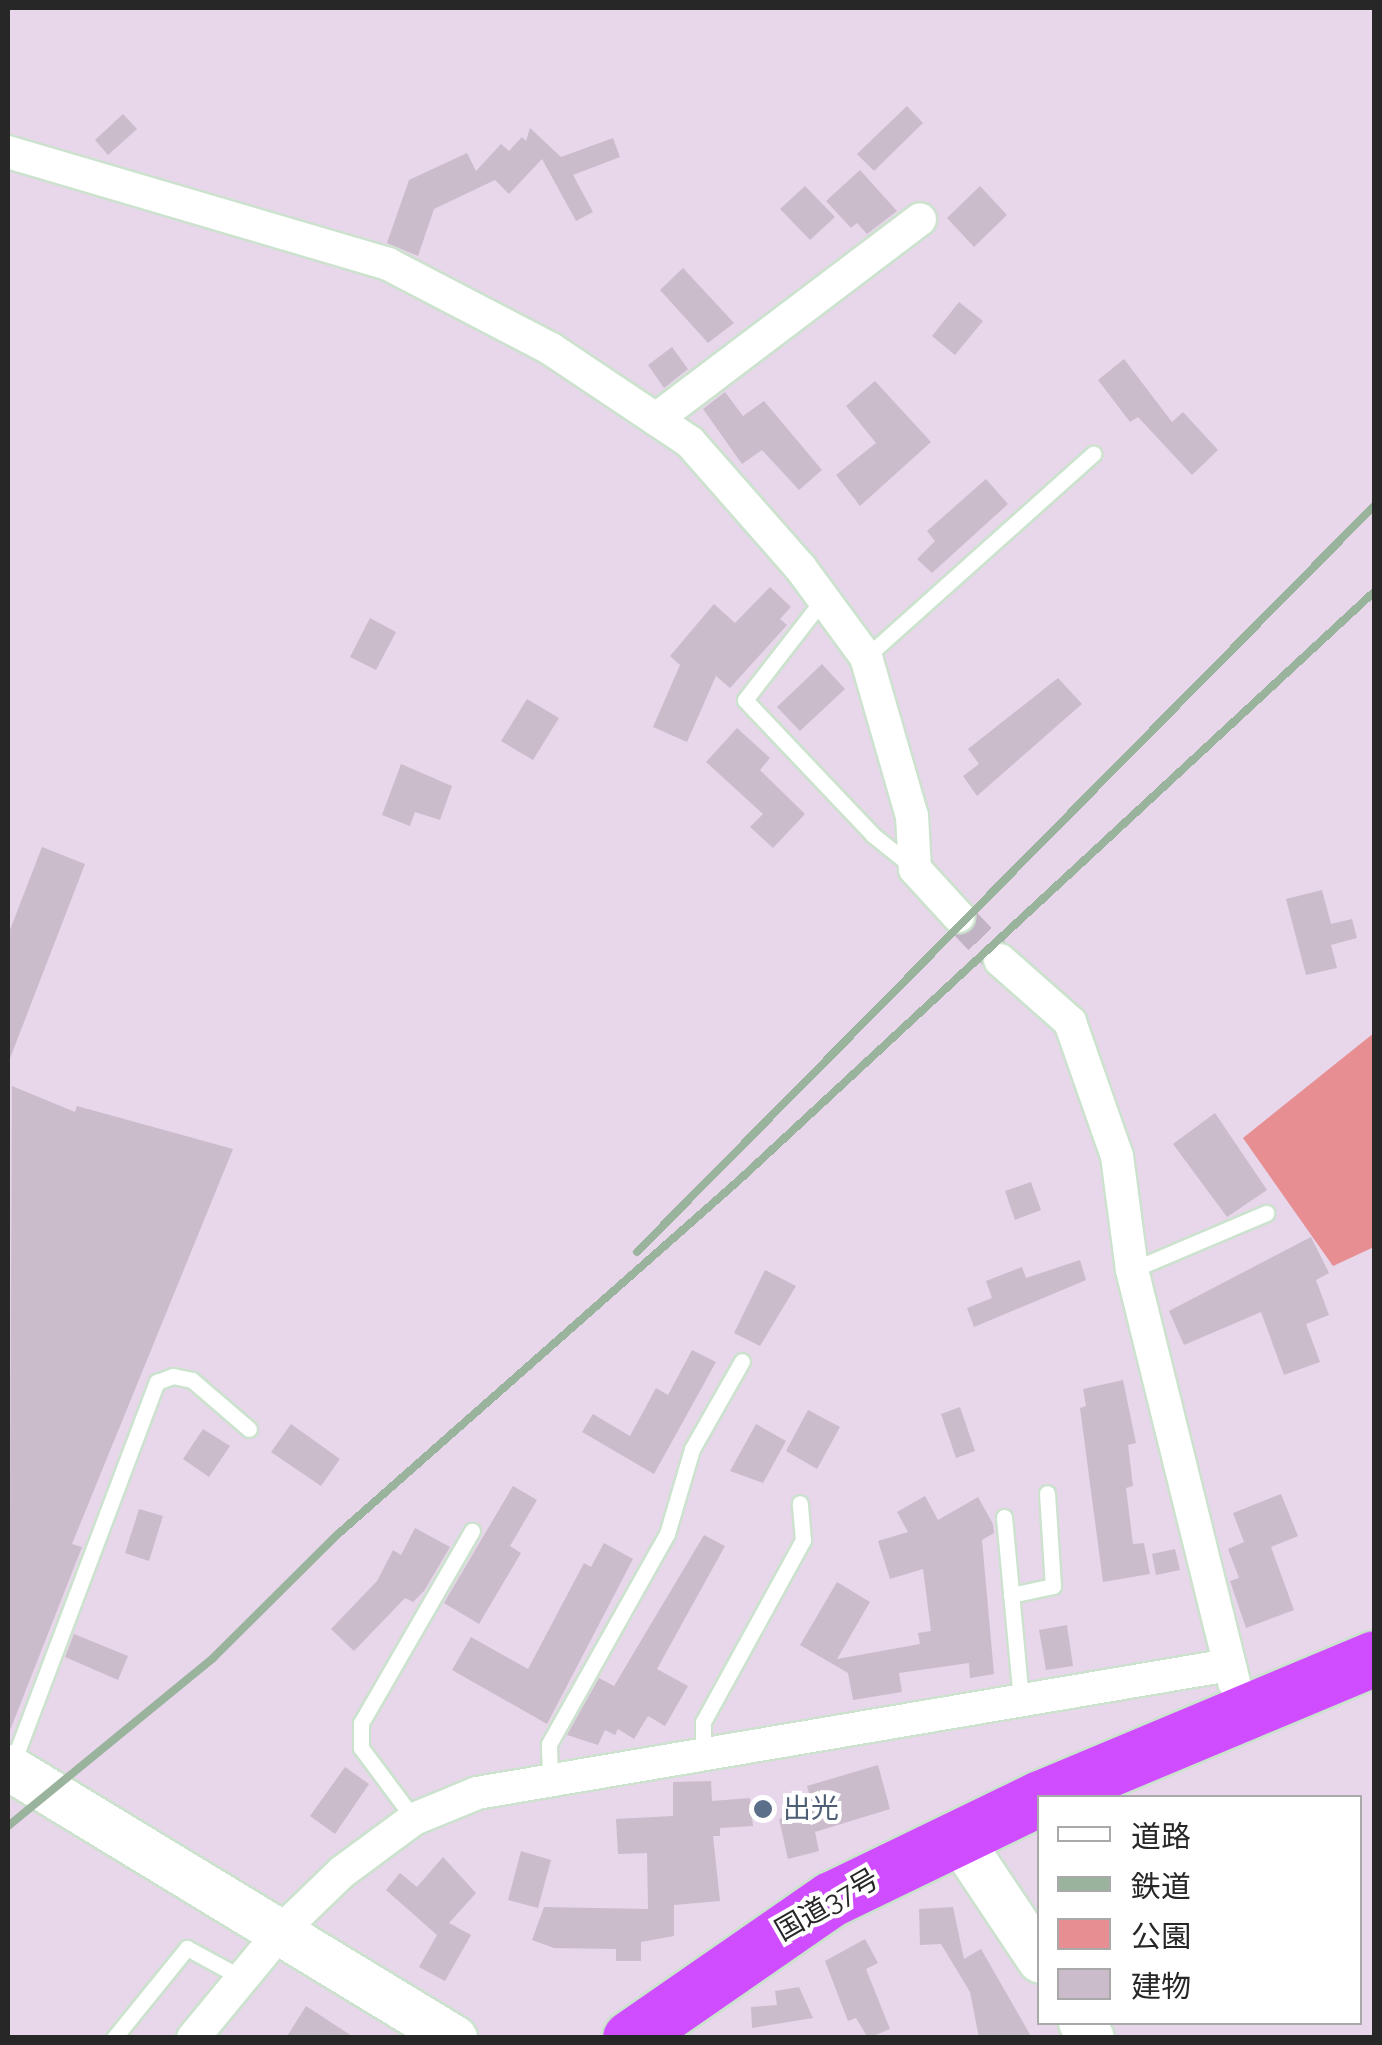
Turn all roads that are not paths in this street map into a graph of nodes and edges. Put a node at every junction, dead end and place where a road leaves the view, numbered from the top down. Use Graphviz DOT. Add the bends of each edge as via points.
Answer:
graph roads {
  1 [pos="8,152"];
  2 [pos="920,220"];
  3 [pos="656,419"];
  4 [pos="1093,454"];
  5 [pos="824,598"];
  6 [pos="866,657"];
  7 [pos="914,869"];
  8 [pos="958,916"];
  9 [pos="1000,960"];
  10 [pos="1266,1213"];
  11 [pos="1132,1270"];
  12 [pos="742,1361"];
  13 [pos="248,1429"];
  14 [pos="1047,1493"];
  15 [pos="800,1504"];
  16 [pos="1004,1517"];
  17 [pos="472,1531"];
  18 [pos="1011,1595"];
  19 [pos="1374,1658"];
  20 [pos="1235,1689"];
  21 [pos="1021,1702"];
  22 [pos="703,1751"];
  23 [pos="9,1768"];
  24 [pos="550,1776"];
  25 [pos="1045,1795"];
  26 [pos="1037,1799"];
  27 [pos="414,1819"];
  28 [pos="956,1834"];
  29 [pos="282,1929"];
  30 [pos="1037,1956"];
  31 [pos="242,1978"];
  32 [pos="114,2038"];
  33 [pos="193,2038"];
  34 [pos="454,2038"];
  35 [pos="630,2038"];
  1 -- 3 [label="street" via="388,264 551,349"];
  2 -- 3 [label="street"];
  3 -- 5 [label="street" via="690,442"];
  4 -- 6 [label="lane"];
  5 -- 6 [label="street"];
  5 -- 7 [label="lane" via="745,700"];
  6 -- 7 [label="street" via="912,816"];
  7 -- 8 [label="street"];
  9 -- 11 [label="street" via="1070,1022 1117,1156"];
  10 -- 11 [label="lane"];
  11 -- 20 [label="street"];
  12 -- 24 [label="lane" via="692,1449 667,1534 549,1744"];
  13 -- 23 [label="lane" via="192,1380 173,1376 157,1382"];
  14 -- 18 [label="lane" via="1053,1586"];
  15 -- 22 [label="lane" via="803,1540 703,1722"];
  16 -- 18 [label="lane"];
  17 -- 27 [label="lane" via="361,1724 361,1748"];
  18 -- 21 [label="lane"];
  19 -- 20 [label="highway, 国道37号"];
  20 -- 21 [label="street"];
  20 -- 25 [label="highway, 国道37号"];
  21 -- 22 [label="street"];
  22 -- 24 [label="street"];
  23 -- 29 [label="street"];
  24 -- 27 [label="street" via="477,1792"];
  26 -- 28 [label="highway, 国道37号"];
  27 -- 29 [label="street" via="342,1872"];
  28 -- 30 [label="street"];
  28 -- 35 [label="highway, 国道37号" via="831,1899"];
  29 -- 31 [label="street"];
  29 -- 34 [label="street"];
  31 -- 32 [label="lane" via="187,1948"];
  31 -- 33 [label="street"];
}
